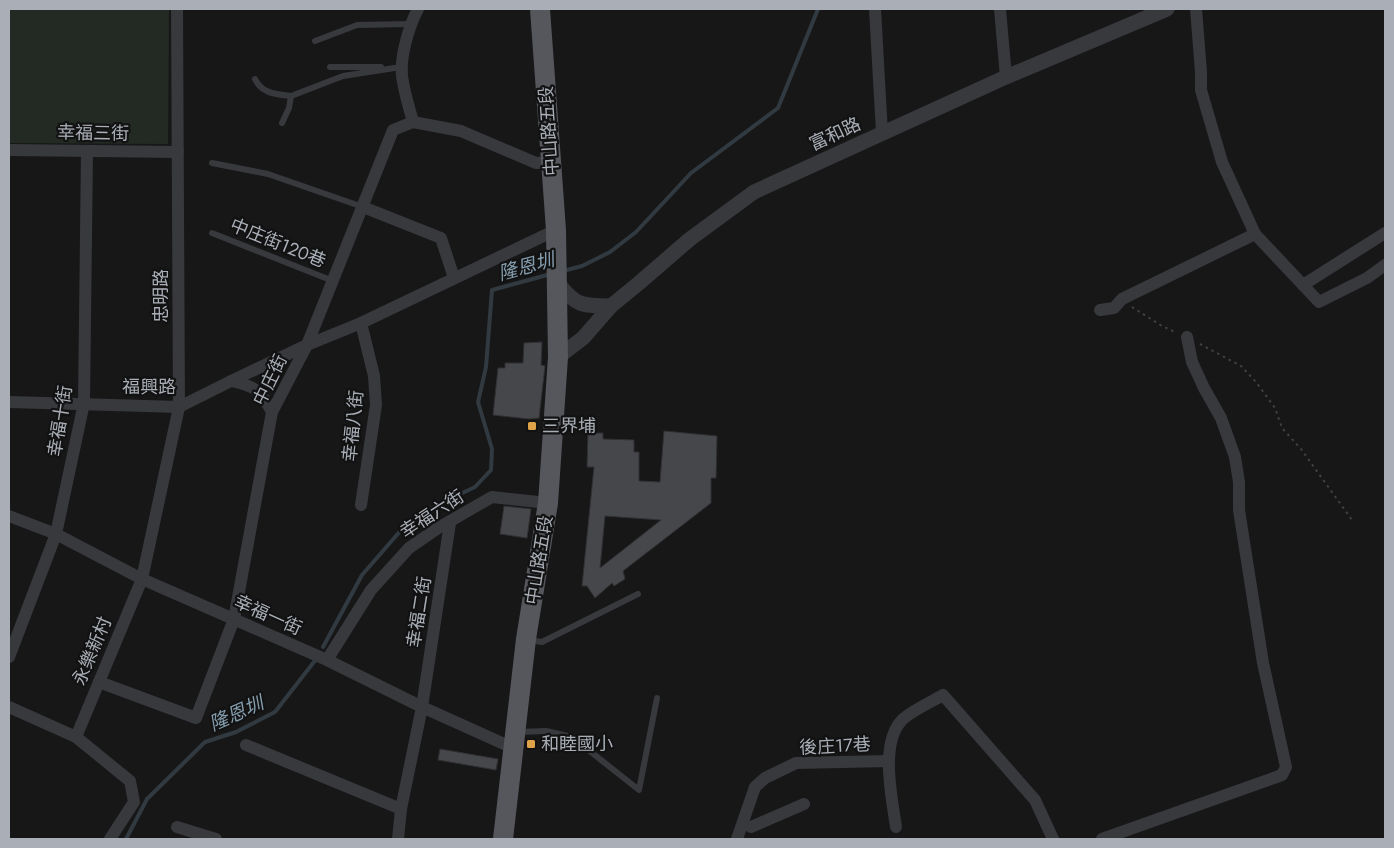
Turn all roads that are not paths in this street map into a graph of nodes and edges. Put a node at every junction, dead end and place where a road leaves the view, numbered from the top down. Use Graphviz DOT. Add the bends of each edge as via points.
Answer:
graph roads {
  1 [pos="176,9"];
  2 [pos="418,9"];
  3 [pos="540,9"];
  4 [pos="875,9"];
  5 [pos="1000,9"];
  6 [pos="1167,9"];
  7 [pos="1196,9"];
  8 [pos="410,24"];
  9 [pos="316,41"];
  10 [pos="330,67"];
  11 [pos="401,67"];
  12 [pos="1006,77"];
  13 [pos="255,78"];
  14 [pos="291,96"];
  15 [pos="413,122"];
  16 [pos="282,123"];
  17 [pos="882,133"];
  18 [pos="9,150"];
  19 [pos="87,151"];
  20 [pos="178,152"];
  21 [pos="212,162"];
  22 [pos="552,162"];
  23 [pos="363,207"];
  24 [pos="556,230"];
  25 [pos="212,233"];
  26 [pos="1385,233"];
  27 [pos="1255,234"];
  28 [pos="1385,265"];
  29 [pos="454,278"];
  30 [pos="333,281"];
  31 [pos="558,281"];
  32 [pos="1303,285"];
  33 [pos="611,306"];
  34 [pos="1100,310"];
  35 [pos="360,323"];
  36 [pos="1187,337"];
  37 [pos="307,345"];
  38 [pos="558,357"];
  39 [pos="231,381"];
  40 [pos="9,402"];
  41 [pos="84,403"];
  42 [pos="179,407"];
  43 [pos="272,412"];
  44 [pos="548,503"];
  45 [pos="361,505"];
  46 [pos="9,516"];
  47 [pos="450,523"];
  48 [pos="56,534"];
  49 [pos="142,579"];
  50 [pos="638,594"];
  51 [pos="234,619"];
  52 [pos="526,640"];
  53 [pos="9,657"];
  54 [pos="327,660"];
  55 [pos="99,682"];
  56 [pos="657,698"];
  57 [pos="9,707"];
  58 [pos="422,707"];
  59 [pos="76,737"];
  60 [pos="514,740"];
  61 [pos="246,745"];
  62 [pos="889,761"];
  63 [pos="804,804"];
  64 [pos="401,809"];
  65 [pos="747,824"];
  66 [pos="177,827"];
  67 [pos="896,827"];
  68 [pos="110,839"];
  69 [pos="216,839"];
  70 [pos="398,839"];
  71 [pos="503,839"];
  72 [pos="738,839"];
  73 [pos="756,839"];
  74 [pos="1053,839"];
  75 [pos="1102,839"];
  1 -- 20 [label="street, 忠明路"];
  2 -- 8 [label="street"];
  3 -- 22 [label="main road, 中山路五段"];
  4 -- 17 [label="street"];
  5 -- 12 [label="street"];
  6 -- 12 [label="street, 富和路"];
  7 -- 27 [label="street" via="1201,90 1222,162"];
  8 -- 9 [label="lane" via="357,25"];
  8 -- 11 [label="street"];
  10 -- 11 [label="lane"];
  11 -- 14 [label="lane" via="343,76"];
  11 -- 15 [label="street"];
  12 -- 17 [label="street, 富和路"];
  13 -- 14 [label="lane" via="267,92"];
  14 -- 16 [label="lane"];
  15 -- 22 [label="street" via="461,131 536,163"];
  15 -- 23 [label="street, 中庄街" via="393,130"];
  17 -- 33 [label="street, 富和路" via="754,192 690,239"];
  18 -- 19 [label="street, 幸福三街"];
  19 -- 20 [label="street, 幸福三街"];
  19 -- 41 [label="street, 幸福十街"];
  20 -- 42 [label="street, 忠明路"];
  21 -- 23 [label="lane" via="268,174"];
  22 -- 24 [label="main road, 中山路五段"];
  23 -- 29 [label="street" via="441,238"];
  23 -- 30 [label="street, 中庄街"];
  24 -- 29 [label="street, 福興路"];
  24 -- 31 [label="main road, 中山路五段"];
  25 -- 30 [label="lane, 中庄街120巷"];
  26 -- 32 [label="street"];
  27 -- 32 [label="street"];
  27 -- 34 [label="street" via="1122,299 1114,308"];
  28 -- 32 [label="street" via="1367,278 1319,302"];
  29 -- 35 [label="street, 福興路"];
  30 -- 37 [label="street, 中庄街"];
  31 -- 33 [label="street" via="569,297 582,304"];
  31 -- 38 [label="main road, 中山路五段"];
  33 -- 38 [label="street, 富和路" via="583,338"];
  35 -- 37 [label="street, 福興路"];
  35 -- 45 [label="street, 幸福八街" via="374,376 376,406"];
  36 -- 75 [label="street" via="1192,362 1222,418 1236,457 1239,510 1263,663 1286,767 1282,775"];
  37 -- 39 [label="street, 福興路"];
  37 -- 43 [label="street, 中庄街"];
  38 -- 44 [label="main road, 中山路五段"];
  39 -- 42 [label="street, 福興路"];
  39 -- 43 [label="street" via="249,384"];
  40 -- 41 [label="street, 福興路"];
  41 -- 42 [label="street, 福興路"];
  41 -- 48 [label="street, 幸福十街"];
  42 -- 49 [label="street, 忠明路"];
  43 -- 51 [label="street, 中庄街"];
  44 -- 47 [label="street, 幸福六街" via="492,497"];
  44 -- 52 [label="main road, 中山路五段"];
  46 -- 48 [label="street, 幸福一街"];
  47 -- 54 [label="street, 幸福六街" via="408,548 386,572"];
  47 -- 58 [label="street, 幸福二街"];
  48 -- 49 [label="street, 幸福一街"];
  48 -- 53 [label="street, 幸福十街"];
  49 -- 51 [label="street, 幸福一街"];
  49 -- 55 [label="street, 永樂新村"];
  50 -- 52 [label="lane" via="542,642"];
  51 -- 54 [label="street, 幸福一街"];
  51 -- 55 [label="street, 中庄街" via="196,718"];
  52 -- 60 [label="main road, 中山路五段"];
  54 -- 58 [label="street, 幸福一街"];
  55 -- 59 [label="street, 永樂新村"];
  56 -- 60 [label="lane" via="639,790 572,737 546,731"];
  57 -- 59 [label="street"];
  58 -- 60 [label="street, 幸福一街"];
  58 -- 64 [label="street, 幸福二街"];
  59 -- 68 [label="street" via="130,781 134,802"];
  60 -- 71 [label="main road, 中山路五段"];
  61 -- 64 [label="street"];
  62 -- 65 [label="street, 後庄17巷" via="796,763 765,778 755,787"];
  62 -- 67 [label="street"];
  62 -- 74 [label="street" via="893,732 903,719 943,695 1035,800"];
  63 -- 65 [label="street"];
  64 -- 70 [label="street, 幸福二街"];
  65 -- 72 [label="street, 後庄17巷"];
  65 -- 73 [label="street"];
  66 -- 69 [label="street"];
}
